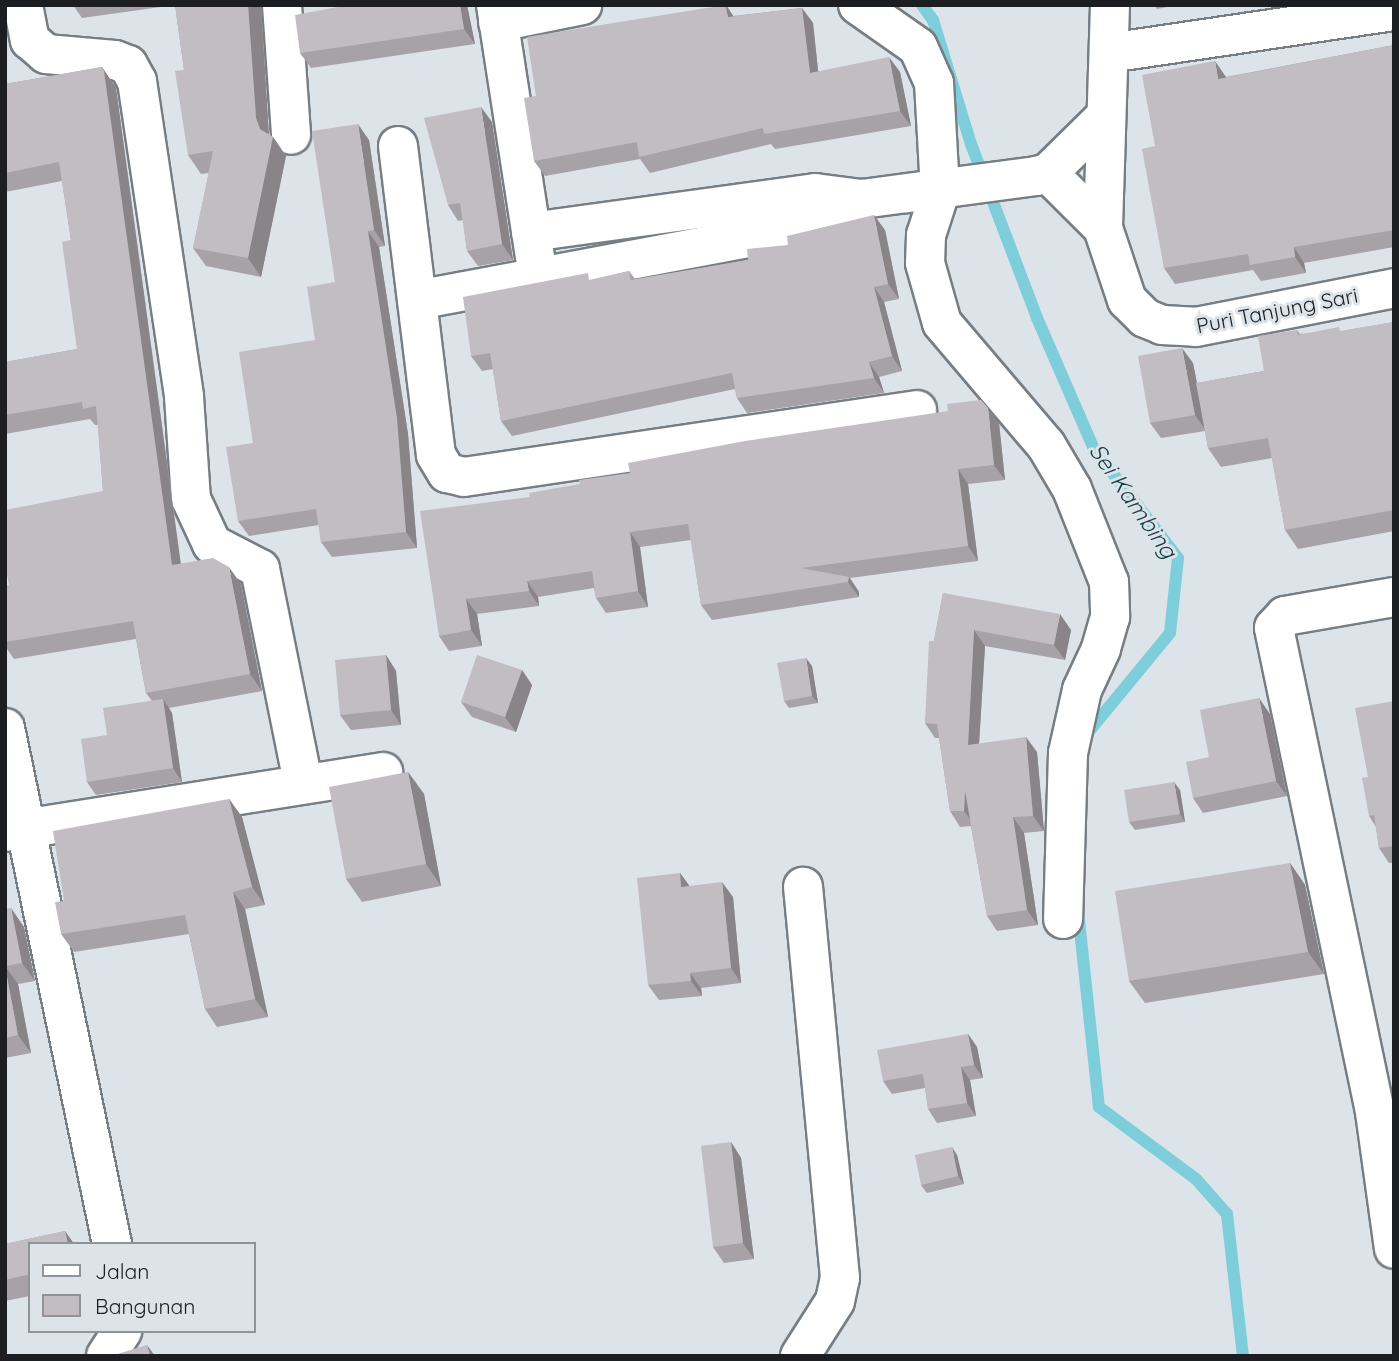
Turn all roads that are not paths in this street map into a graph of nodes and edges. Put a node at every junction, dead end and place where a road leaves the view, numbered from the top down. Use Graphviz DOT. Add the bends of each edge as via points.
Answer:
graph roads {
  1 [pos="23,5"];
  2 [pos="282,5"];
  3 [pos="582,5"];
  4 [pos="858,5"];
  5 [pos="1110,5"];
  6 [pos="1394,11"];
  7 [pos="497,14"];
  8 [pos="1109,53"];
  9 [pos="1105,117"];
  10 [pos="291,135"];
  11 [pos="398,146"];
  12 [pos="1034,176"];
  13 [pos="954,189"];
  14 [pos="862,199"];
  15 [pos="1103,228"];
  16 [pos="531,232"];
  17 [pos="539,277"];
  18 [pos="1394,288"];
  19 [pos="417,300"];
  20 [pos="917,410"];
  21 [pos="1394,597"];
  22 [pos="5,728"];
  23 [pos="383,772"];
  24 [pos="303,783"];
  25 [pos="15,830"];
  26 [pos="803,887"];
  27 [pos="1063,919"];
  28 [pos="112,1242"];
  29 [pos="1394,1249"];
  30 [pos="121,1333"];
  31 [pos="106,1356"];
  32 [pos="800,1356"];
  1 -- 24 [label="street" via="30,40 46,54 115,60 128,65 136,81 184,397 191,499 212,544 260,569"];
  2 -- 10 [label="street"];
  3 -- 7 [label="street"];
  4 -- 13 [label="street" via="904,32 928,64"];
  5 -- 8 [label="street, Puri Tanjung Sari"];
  6 -- 8 [label="street"];
  7 -- 16 [label="street"];
  8 -- 9 [label="street, Puri Tanjung Sari"];
  9 -- 12 [label="street"];
  9 -- 15 [label="street, Puri Tanjung Sari"];
  11 -- 19 [label="street"];
  12 -- 13 [label="street"];
  12 -- 15 [label="street"];
  13 -- 14 [label="street"];
  13 -- 27 [label="street" via="926,235 925,263 942,323 1046,444 1072,489 1109,582 1110,617 1082,690 1068,753"];
  14 -- 16 [label="street" via="815,193"];
  14 -- 17 [label="street" via="828,223"];
  15 -- 18 [label="street, Puri Tanjung Sari" via="1126,300 1162,326 1196,327"];
  16 -- 17 [label="street"];
  17 -- 19 [label="street"];
  19 -- 20 [label="street" via="436,455 455,477"];
  21 -- 29 [label="street" via="1284,616 1274,628 1375,1112"];
  22 -- 25 [label="street"];
  23 -- 24 [label="street"];
  24 -- 25 [label="street"];
  25 -- 28 [label="street"];
  26 -- 32 [label="street" via="840,1278 835,1301"];
  30 -- 31 [label="street"];
}
